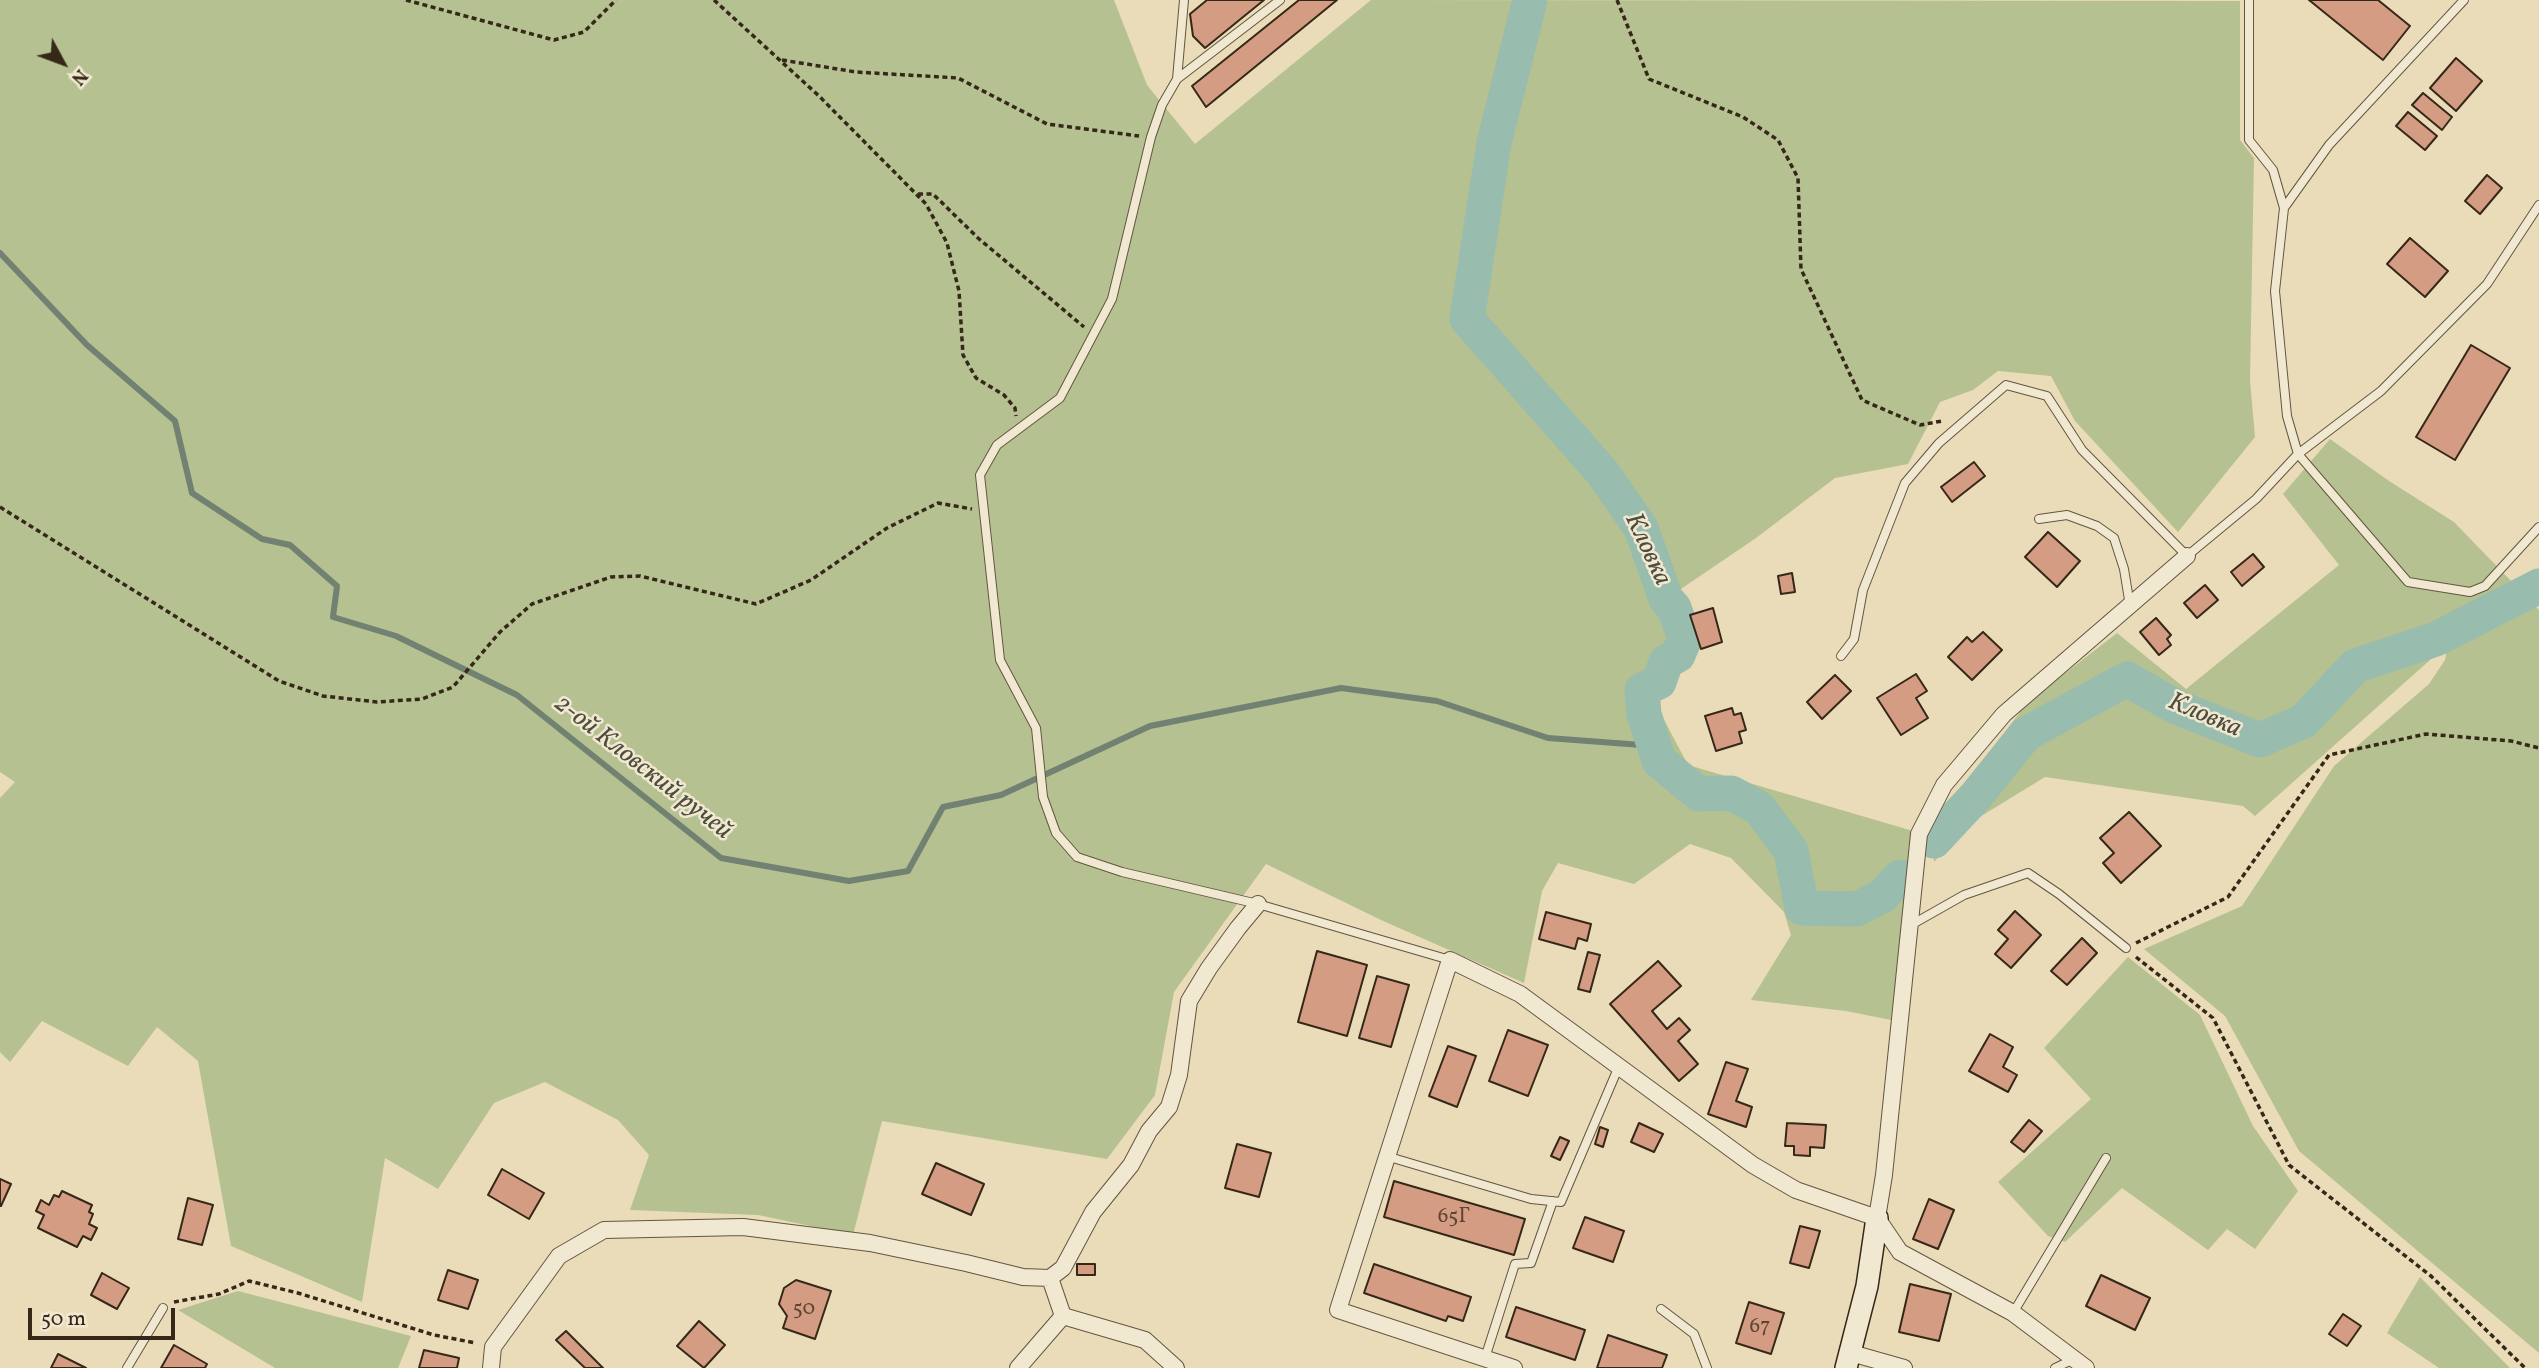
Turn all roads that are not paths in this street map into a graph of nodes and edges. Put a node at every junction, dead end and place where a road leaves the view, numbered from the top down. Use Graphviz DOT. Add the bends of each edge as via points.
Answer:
graph roads {
  1 [pos="1184,0"];
  2 [pos="1280,0"];
  3 [pos="2249,0"];
  4 [pos="2464,0"];
  5 [pos="1177,79"];
  6 [pos="2539,205"];
  7 [pos="2284,208"];
  8 [pos="2298,454"];
  9 [pos="2039,519"];
  10 [pos="2539,527"];
  11 [pos="2187,556"];
  12 [pos="2130,606"];
  13 [pos="1841,656"];
  14 [pos="1258,904"];
  15 [pos="1911,925"];
  16 [pos="2126,948"];
  17 [pos="1450,960"];
  18 [pos="1619,1066"];
  19 [pos="1386,1156"];
  20 [pos="2106,1158"];
  21 [pos="1553,1201"];
  22 [pos="1877,1218"];
  23 [pos="1049,1278"];
  24 [pos="163,1308"];
  25 [pos="1661,1309"];
  26 [pos="2014,1313"];
  27 [pos="1063,1316"];
  28 [pos="1485,1359"];
  29 [pos="1848,1360"];
  30 [pos="2080,1364"];
  31 [pos="127,1368"];
  32 [pos="491,1368"];
  33 [pos="1018,1368"];
  34 [pos="1176,1368"];
  35 [pos="1514,1368"];
  36 [pos="1707,1368"];
  37 [pos="1904,1368"];
  38 [pos="2055,1368"];
  1 -- 5 [label="lane"];
  2 -- 5 [label="lane"];
  3 -- 7 [label="lane" via="2249,140 2273,170"];
  4 -- 7 [label="lane" via="2329,145"];
  5 -- 14 [label="lane" via="1151,137 1112,299 1060,398 997,445 980,475 1000,660 1036,728 1043,797 1056,833 1077,857"];
  6 -- 8 [label="lane" via="2487,284 2381,391"];
  7 -- 8 [label="lane" via="2275,291 2287,415"];
  8 -- 10 [label="lane" via="2408,582 2470,592 2485,586"];
  8 -- 11 [label="lane" via="2256,499"];
  9 -- 12 [label="lane" via="2067,515 2114,538"];
  11 -- 12 [label="street"];
  11 -- 13 [label="lane" via="2082,450 2047,396 2006,385 1940,443 1905,483 1863,590 1854,639"];
  12 -- 15 [label="street" via="2004,714 1944,785 1919,834"];
  14 -- 17 [label="lane"];
  14 -- 23 [label="street" via="1189,1001 1179,1075 1169,1107 1093,1212 1063,1268"];
  15 -- 16 [label="lane" via="1964,895 2028,873"];
  15 -- 22 [label="street"];
  17 -- 18 [label="street" via="1520,994"];
  17 -- 19 [label="street"];
  18 -- 21 [label="lane" via="1561,1202"];
  18 -- 22 [label="street" via="1753,1165 1796,1189"];
  19 -- 21 [label="lane" via="1531,1199"];
  19 -- 28 [label="street" via="1338,1310"];
  20 -- 26 [label="lane"];
  21 -- 28 [label="lane" via="1531,1263 1515,1264"];
  22 -- 26 [label="street" via="1900,1252"];
  22 -- 29 [label="street" via="1867,1286"];
  23 -- 27 [label="street"];
  23 -- 32 [label="street" via="1023,1277 870,1243 743,1227 604,1230 559,1256 493,1347"];
  24 -- 31 [label="lane"];
  25 -- 36 [label="lane" via="1694,1334"];
  26 -- 30 [label="street"];
  27 -- 33 [label="street"];
  27 -- 34 [label="street" via="1145,1340"];
  28 -- 35 [label="street"];
  29 -- 37 [label="street"];
  30 -- 38 [label="lane"];
}
